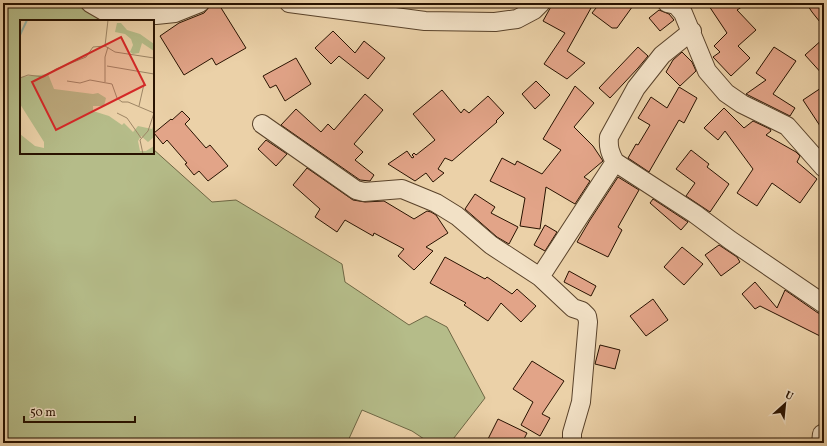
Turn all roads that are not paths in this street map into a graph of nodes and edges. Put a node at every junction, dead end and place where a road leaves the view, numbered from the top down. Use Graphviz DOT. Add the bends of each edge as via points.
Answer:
graph roads {
  1 [pos="90,3"];
  2 [pos="200,3"];
  3 [pos="288,3"];
  4 [pos="541,3"];
  5 [pos="673,4"];
  6 [pos="692,31"];
  7 [pos="262,124"];
  8 [pos="615,162"];
  9 [pos="824,168"];
  10 [pos="540,277"];
  11 [pos="824,304"];
  12 [pos="572,443"];
  1 -- 2 [label="street" via="109,14 156,15 175,12"];
  3 -- 4 [label="street" via="425,21 495,22 517,19"];
  5 -- 6 [label="street" via="683,13"];
  6 -- 8 [label="street" via="662,55 636,88 609,137 609,152"];
  6 -- 9 [label="street" via="707,70 726,92 742,104 787,126"];
  7 -- 10 [label="street" via="356,190 364,192 402,188 436,203 457,216 491,245"];
  8 -- 10 [label="street"];
  8 -- 11 [label="street"];
  10 -- 12 [label="street" via="573,308 587,316 581,402 572,433"];
}
